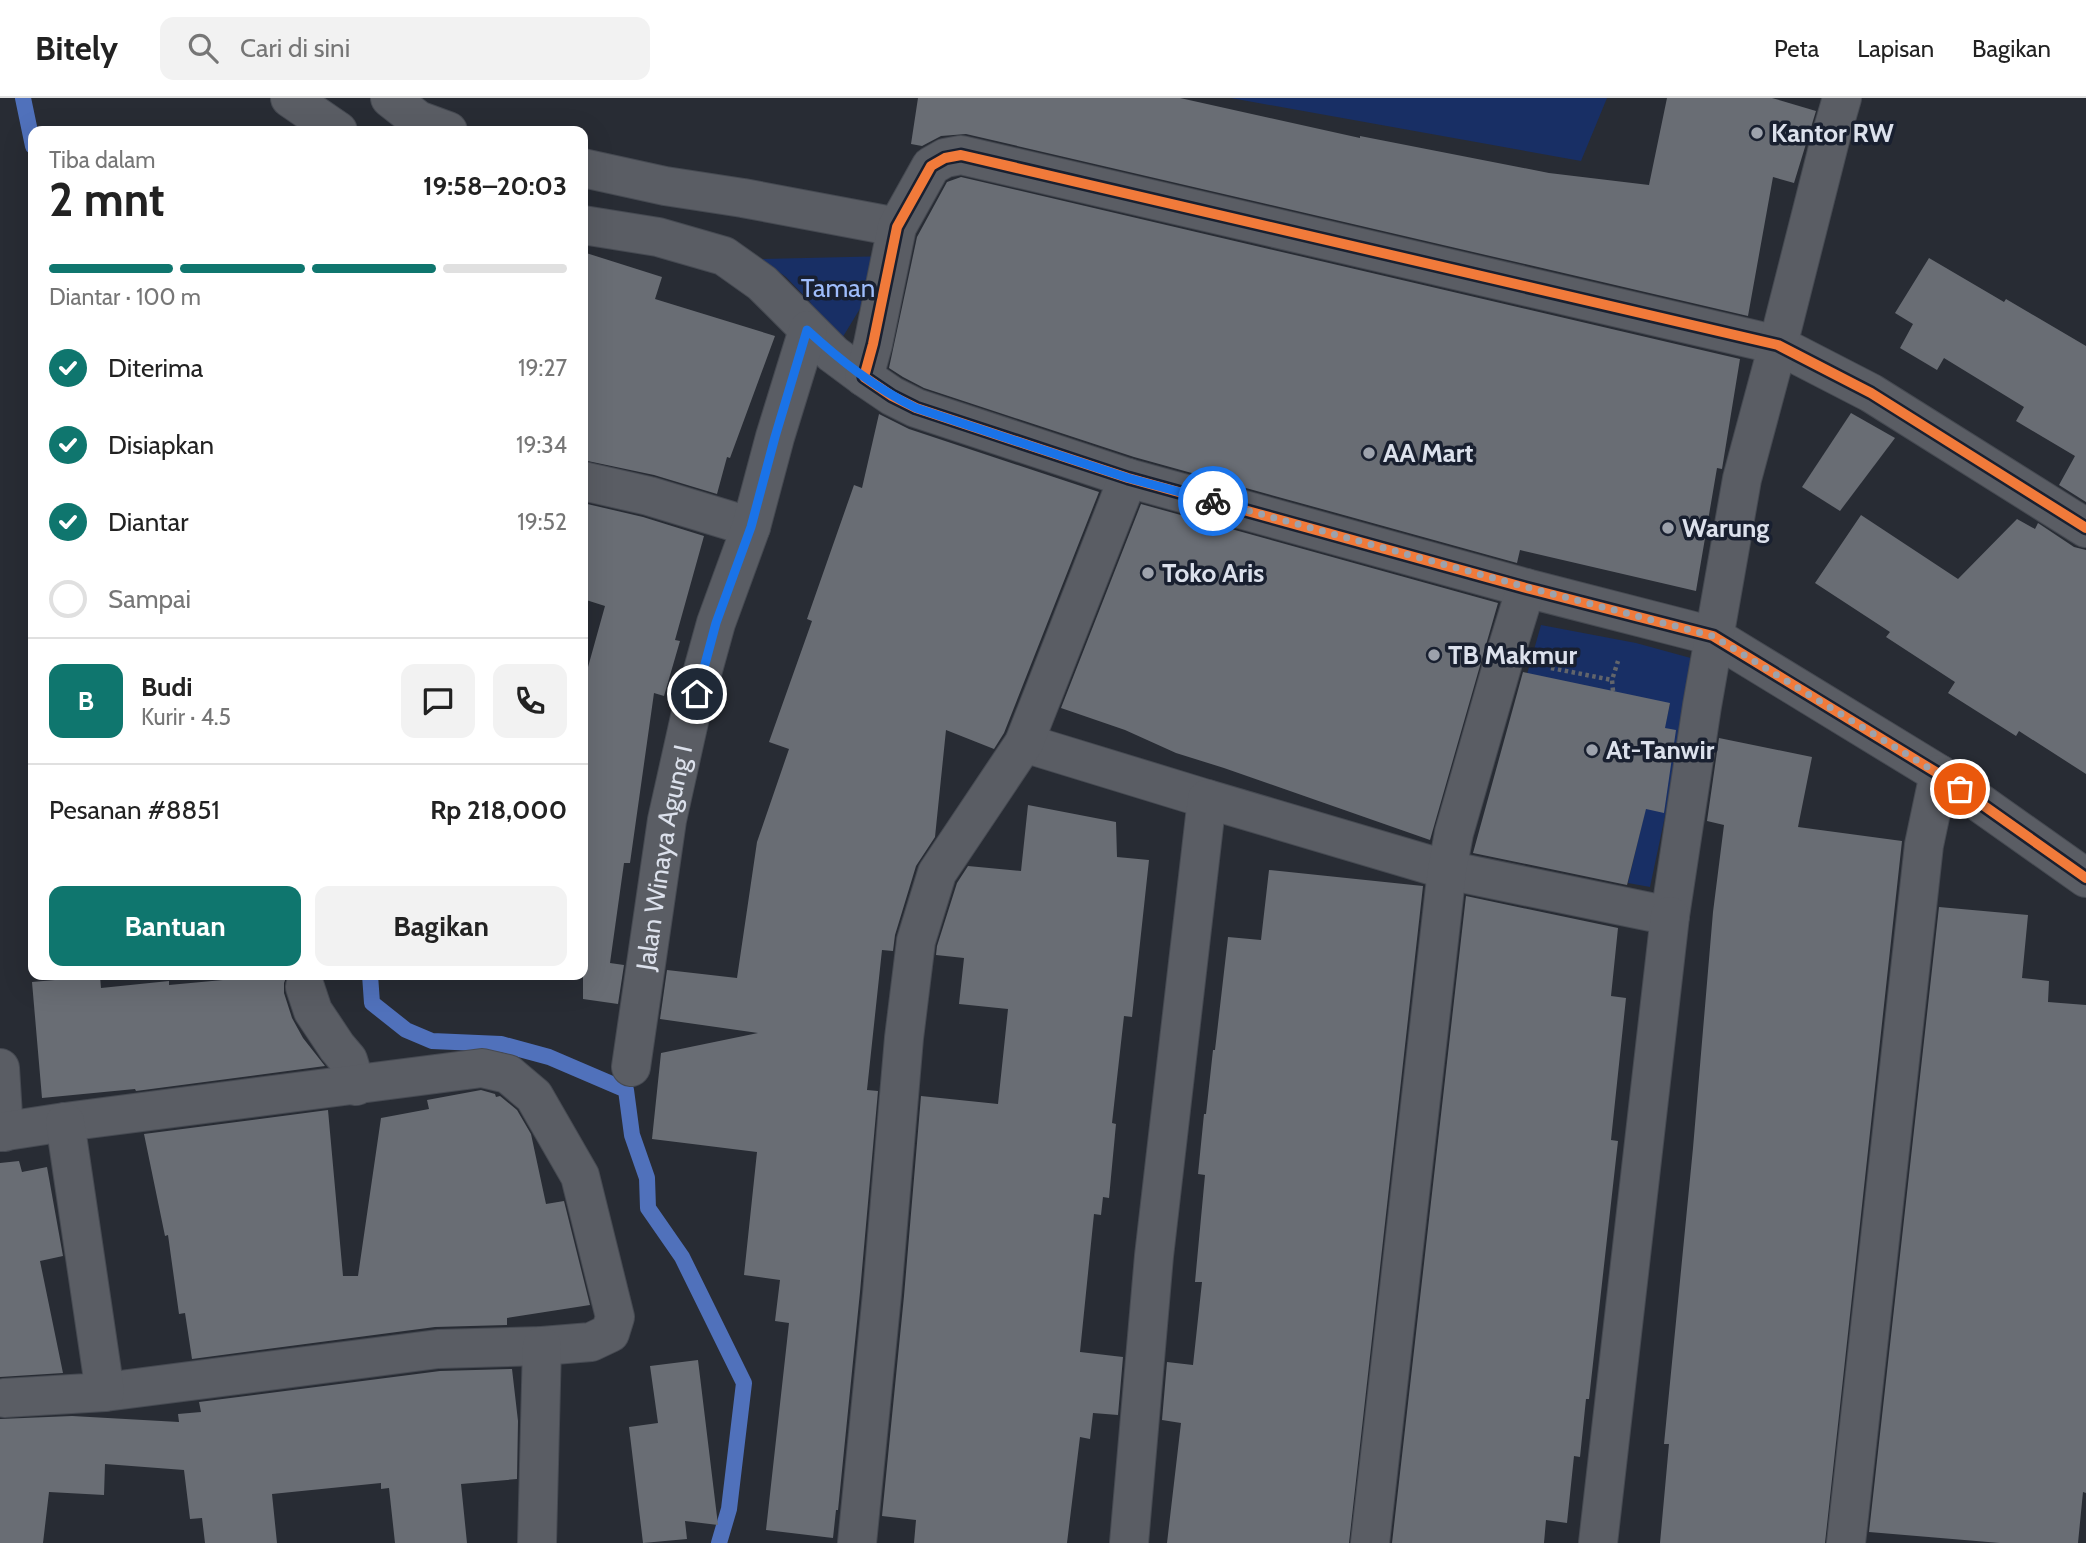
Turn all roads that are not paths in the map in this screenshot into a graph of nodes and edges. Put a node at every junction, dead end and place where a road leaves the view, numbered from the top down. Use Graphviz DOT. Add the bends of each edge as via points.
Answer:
graph roads {
  1 [pos="290,98"];
  2 [pos="390,98"];
  3 [pos="1842,98"];
  4 [pos="331,126"];
  5 [pos="429,126"];
  6 [pos="588,169"];
  7 [pos="743,198"];
  8 [pos="588,226"];
  9 [pos="897,227"];
  10 [pos="724,256"];
  11 [pos="807,330"];
  12 [pos="1778,345"];
  13 [pos="864,377"];
  14 [pos="1128,478"];
  15 [pos="588,482"];
  16 [pos="751,527"];
  17 [pos="2086,528"];
  18 [pos="1526,587"];
  19 [pos="1713,636"];
  20 [pos="1024,743"];
  21 [pos="1939,774"];
  22 [pos="1207,799"];
  23 [pos="1447,870"];
  24 [pos="2086,877"];
  25 [pos="1670,916"];
  26 [pos="305,987"];
  27 [pos="631,1067"];
  28 [pos="0,1068"];
  29 [pos="356,1086"];
  30 [pos="65,1122"];
  31 [pos="2,1132"];
  32 [pos="542,1346"];
  33 [pos="105,1392"];
  34 [pos="4,1398"];
  35 [pos="537,1543"];
  36 [pos="857,1543"];
  37 [pos="1129,1543"];
  38 [pos="1370,1543"];
  39 [pos="1598,1543"];
  40 [pos="1846,1543"];
  1 -- 4 [label="street"];
  2 -- 5 [label="street"];
  3 -- 12 [label="street"];
  6 -- 7 [label="street"];
  7 -- 9 [label="street"];
  7 -- 10 [label="street"];
  8 -- 10 [label="street" via="659,237"];
  9 -- 12 [label="street" via="931,166 961,155"];
  9 -- 13 [label="street"];
  10 -- 11 [label="street" via="762,283"];
  11 -- 13 [label="street"];
  11 -- 16 [label="street, Jalan Winaya Agung I"];
  12 -- 17 [label="street" via="1871,393"];
  12 -- 19 [label="street" via="1742,479"];
  13 -- 14 [label="street" via="916,408"];
  14 -- 18 [label="street"];
  14 -- 20 [label="street"];
  15 -- 16 [label="street"];
  16 -- 27 [label="street, Jalan Winaya Agung I" via="716,623 667,820"];
  18 -- 19 [label="street"];
  18 -- 23 [label="street"];
  19 -- 21 [label="street"];
  19 -- 25 [label="street"];
  20 -- 22 [label="street"];
  20 -- 36 [label="street" via="937,873 916,941"];
  21 -- 24 [label="street"];
  21 -- 40 [label="street" via="1924,845"];
  22 -- 23 [label="street"];
  22 -- 37 [label="street" via="1154,1256"];
  23 -- 25 [label="street"];
  23 -- 38 [label="street"];
  25 -- 39 [label="street"];
  26 -- 29 [label="street" via="313,1011 348,1060"];
  28 -- 31 [label="street"];
  29 -- 30 [label="street"];
  29 -- 32 [label="street" via="481,1068 508,1074 534,1096 580,1176 615,1317 610,1333 591,1342"];
  30 -- 31 [label="street"];
  30 -- 33 [label="street"];
  32 -- 33 [label="street" via="438,1349"];
  32 -- 35 [label="street"];
  33 -- 34 [label="street"];
}
